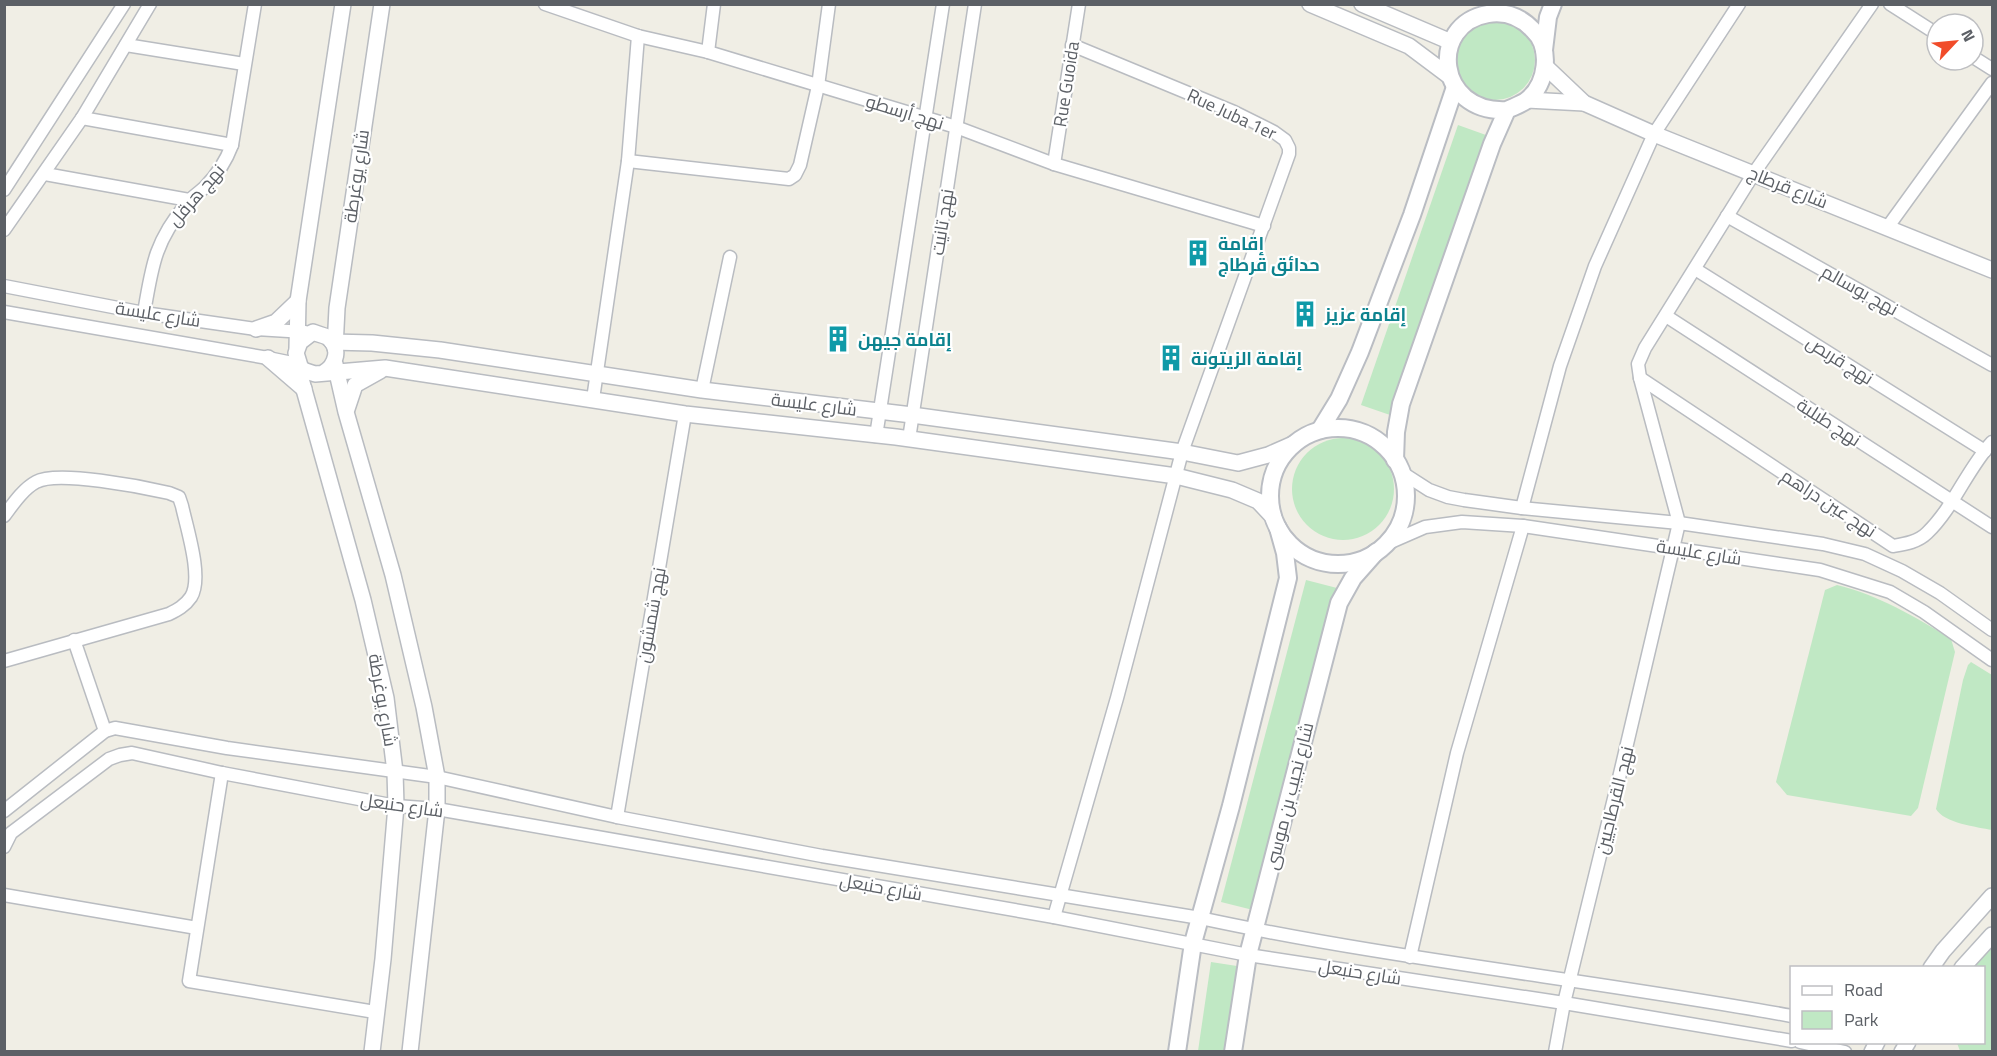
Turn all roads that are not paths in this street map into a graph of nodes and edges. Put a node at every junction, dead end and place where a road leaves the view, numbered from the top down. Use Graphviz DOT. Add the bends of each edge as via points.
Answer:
graph roads {
  1 [pos="124,4"];
  2 [pos="150,4"];
  3 [pos="255,4"];
  4 [pos="344,4"];
  5 [pos="382,4"];
  6 [pos="545,4"];
  7 [pos="714,4"];
  8 [pos="829,4"];
  9 [pos="942,4"];
  10 [pos="975,4"];
  11 [pos="1079,4"];
  12 [pos="1310,4"];
  13 [pos="1362,4"];
  14 [pos="1553,4"];
  15 [pos="1739,4"];
  16 [pos="1872,4"];
  17 [pos="1890,4"];
  18 [pos="1483,10"];
  19 [pos="1925,26"];
  20 [pos="638,36"];
  21 [pos="1451,42"];
  22 [pos="126,45"];
  23 [pos="1072,45"];
  24 [pos="708,52"];
  25 [pos="1545,59"];
  26 [pos="244,64"];
  27 [pos="1452,81"];
  28 [pos="1992,82"];
  29 [pos="818,86"];
  30 [pos="1527,100"];
  31 [pos="1584,103"];
  32 [pos="1507,110"];
  33 [pos="82,118"];
  34 [pos="924,118"];
  35 [pos="956,127"];
  36 [pos="1654,134"];
  37 [pos="232,145"];
  38 [pos="628,161"];
  39 [pos="1054,164"];
  40 [pos="1754,173"];
  41 [pos="45,174"];
  42 [pos="4,190"];
  43 [pos="189,200"];
  44 [pos="1727,216"];
  45 [pos="1264,226"];
  46 [pos="1887,228"];
  47 [pos="4,230"];
  48 [pos="730,257"];
  49 [pos="1991,266"];
  50 [pos="1695,269"];
  51 [pos="4,286"];
  52 [pos="298,300"];
  53 [pos="337,308"];
  54 [pos="4,312"];
  55 [pos="144,312"];
  56 [pos="1666,316"];
  57 [pos="255,329"];
  58 [pos="305,332"];
  59 [pos="372,343"];
  60 [pos="333,356"];
  61 [pos="268,358"];
  62 [pos="298,360"];
  63 [pos="1992,365"];
  64 [pos="385,368"];
  65 [pos="597,373"];
  66 [pos="1640,378"];
  67 [pos="304,390"];
  68 [pos="702,390"];
  69 [pos="593,399"];
  70 [pos="346,412"];
  71 [pos="880,412"];
  72 [pos="685,414"];
  73 [pos="912,415"];
  74 [pos="1320,430"];
  75 [pos="876,436"];
  76 [pos="909,440"];
  77 [pos="1293,444"];
  78 [pos="1989,446"];
  79 [pos="1182,452"];
  80 [pos="1398,466"];
  81 [pos="1176,476"];
  82 [pos="1952,502"];
  83 [pos="1522,508"];
  84 [pos="4,516"];
  85 [pos="1276,523"];
  86 [pos="1679,524"];
  87 [pos="1523,526"];
  88 [pos="1992,527"];
  89 [pos="1381,548"];
  90 [pos="1674,548"];
  91 [pos="1992,630"];
  92 [pos="74,640"];
  93 [pos="1992,660"];
  94 [pos="4,661"];
  95 [pos="105,731"];
  96 [pos="395,772"];
  97 [pos="222,773"];
  98 [pos="437,777"];
  99 [pos="396,806"];
  100 [pos="437,809"];
  101 [pos="4,811"];
  102 [pos="617,817"];
  103 [pos="8,832"];
  104 [pos="4,847"];
  105 [pos="4,895"];
  106 [pos="1060,896"];
  107 [pos="1992,896"];
  108 [pos="1054,917"];
  109 [pos="1200,918"];
  110 [pos="197,928"];
  111 [pos="1254,930"];
  112 [pos="1992,935"];
  113 [pos="1193,943"];
  114 [pos="1248,955"];
  115 [pos="1410,957"];
  116 [pos="1932,966"];
  117 [pos="1964,966"];
  118 [pos="1570,981"];
  119 [pos="1564,1003"];
  120 [pos="375,1012"];
  121 [pos="1790,1016"];
  122 [pos="1790,1041"];
  123 [pos="1809,1044"];
  124 [pos="372,1052"];
  125 [pos="410,1052"];
  126 [pos="1177,1052"];
  127 [pos="1233,1052"];
  128 [pos="1555,1052"];
  129 [pos="1845,1052"];
  1 -- 42 [label="street"];
  2 -- 22 [label="street"];
  3 -- 26 [label="street, نهج هرقل"];
  4 -- 52 [label="street, شارع يوغرطة"];
  5 -- 53 [label="street, شارع يوغرطة"];
  6 -- 20 [label="street, نهج أرسطو"];
  7 -- 24 [label="street"];
  8 -- 29 [label="street"];
  9 -- 34 [label="street"];
  10 -- 35 [label="street, نهج تانيت"];
  11 -- 23 [label="street, Rue Guoida"];
  12 -- 27 [label="street" via="1409,46"];
  13 -- 21 [label="street"];
  14 -- 25 [label="main road" via="1548,17"];
  15 -- 36 [label="street"];
  16 -- 40 [label="street"];
  17 -- 19 [label="street"];
  18 -- 21 [label="main road" via="1462,26"];
  18 -- 25 [label="main road" via="1520,18 1536,32"];
  20 -- 24 [label="street, نهج أرسطو"];
  20 -- 38 [label="street"];
  21 -- 27 [label="main road" via="1447,58"];
  22 -- 26 [label="street"];
  22 -- 33 [label="street"];
  23 -- 39 [label="street, Rue Guoida"];
  23 -- 45 [label="street, Rue Juba 1er" via="1234,112 1285,140 1289,154"];
  24 -- 29 [label="street, نهج أرسطو"];
  25 -- 30 [label="main road" via="1540,85"];
  25 -- 31 [label="street, شارع قرطاج"];
  26 -- 37 [label="street, نهج هرقل"];
  27 -- 32 [label="main road" via="1464,98 1477,106"];
  27 -- 74 [label="main road" via="1412,215 1360,352"];
  28 -- 46 [label="street"];
  29 -- 34 [label="street, نهج أرسطو"];
  29 -- 38 [label="street" via="800,165 789,178"];
  30 -- 31 [label="street, شارع قرطاج"];
  30 -- 32 [label="main road"];
  31 -- 36 [label="street, شارع قرطاج"];
  32 -- 80 [label="main road" via="1491,144 1401,404 1396,432"];
  33 -- 37 [label="street"];
  33 -- 41 [label="street"];
  34 -- 35 [label="street, نهج أرسطو"];
  34 -- 71 [label="street"];
  35 -- 39 [label="street, نهج أرسطو"];
  35 -- 73 [label="street, نهج تانيت"];
  36 -- 40 [label="street, شارع قرطاج"];
  36 -- 83 [label="street" via="1595,266 1560,366"];
  37 -- 43 [label="street, نهج هرقل" via="226,161"];
  38 -- 65 [label="street"];
  39 -- 45 [label="street, نهج أرسطو"];
  40 -- 44 [label="street"];
  40 -- 46 [label="street, شارع قرطاج"];
  41 -- 43 [label="street"];
  41 -- 47 [label="street"];
  43 -- 55 [label="street, نهج هرقل" via="157,248"];
  44 -- 50 [label="street"];
  44 -- 63 [label="street, نهج بوسالم"];
  45 -- 79 [label="street, Rue Juba 1er"];
  46 -- 49 [label="street, شارع قرطاج"];
  48 -- 68 [label="street"];
  50 -- 56 [label="street"];
  50 -- 78 [label="street, نهج قربص"];
  51 -- 55 [label="street, شارع عليسة"];
  52 -- 57 [label="street" via="276,322"];
  52 -- 58 [label="street, شارع يوغرطة"];
  53 -- 59 [label="street" via="338,326 349,339"];
  53 -- 60 [label="street, شارع يوغرطة"];
  54 -- 61 [label="street, شارع عليسة"];
  55 -- 57 [label="street, شارع عليسة"];
  56 -- 66 [label="street" via="1638,364"];
  56 -- 82 [label="street, نهج طبلبة"];
  57 -- 58 [label="street, شارع عليسة"];
  58 -- 60 [label="street" via="326,337"];
  58 -- 62 [label="street, شارع يوغرطة"];
  59 -- 60 [label="street, شارع عليسة"];
  59 -- 65 [label="street, شارع عليسة"];
  60 -- 62 [label="street" via="315,374"];
  60 -- 64 [label="street, شارع عليسة"];
  60 -- 70 [label="street, شارع يوغرطة"];
  61 -- 62 [label="street, شارع عليسة"];
  61 -- 67 [label="street"];
  62 -- 67 [label="street, شارع يوغرطة"];
  64 -- 69 [label="street, شارع عليسة"];
  64 -- 70 [label="street" via="355,385"];
  65 -- 68 [label="street, شارع عليسة"];
  65 -- 69 [label="street"];
  66 -- 82 [label="street, نهج عين دراهم" via="1893,546 1926,534"];
  66 -- 86 [label="street"];
  67 -- 96 [label="street, شارع يوغرطة" via="368,621 386,698"];
  68 -- 71 [label="street, شارع عليسة"];
  69 -- 72 [label="street, شارع عليسة"];
  70 -- 98 [label="street, شارع يوغرطة" via="393,575"];
  71 -- 73 [label="street, شارع عليسة"];
  71 -- 75 [label="street"];
  72 -- 75 [label="street, شارع عليسة"];
  72 -- 102 [label="street, نهج شمشون"];
  73 -- 76 [label="street, نهج تانيت"];
  73 -- 79 [label="street, شارع عليسة"];
  74 -- 77 [label="main road"];
  74 -- 80 [label="main road" via="1341,428 1362,433 1381,444"];
  75 -- 76 [label="street, شارع عليسة"];
  76 -- 81 [label="street, شارع عليسة"];
  77 -- 79 [label="street, شارع عليسة" via="1238,463"];
  77 -- 85 [label="main road" via="1282,456 1271,486 1270,503"];
  78 -- 82 [label="street, نهج عين دراهم"];
  79 -- 81 [label="street, Rue Juba 1er"];
  80 -- 83 [label="street, شارع عليسة" via="1429,490 1448,497"];
  80 -- 89 [label="main road" via="1405,487 1402,518 1396,532"];
  81 -- 85 [label="street, شارع عليسة" via="1258,501"];
  81 -- 106 [label="street, Rue Juba 1er"];
  82 -- 88 [label="street, نهج طبلبة"];
  83 -- 86 [label="street, شارع عليسة"];
  84 -- 92 [label="street" via="33,483 44,478 63,477 157,490 179,497 196,575 191,598 169,614"];
  85 -- 89 [label="main road" via="1287,541 1322,562 1346,564 1362,560"];
  85 -- 109 [label="main road" via="1288,578"];
  86 -- 90 [label="street, نهج القرطاجيين"];
  86 -- 91 [label="street, شارع عليسة" via="1823,544 1865,554 1940,593"];
  87 -- 89 [label="street, شارع عليسة" via="1462,522 1425,527"];
  87 -- 90 [label="street, شارع عليسة"];
  87 -- 115 [label="street" via="1457,753"];
  89 -- 111 [label="main road, شارع نجيب بن موسى" via="1353,578 1339,603"];
  90 -- 93 [label="street, شارع عليسة" via="1820,570 1857,580 1890,592 1924,612"];
  90 -- 118 [label="street, نهج القرطاجيين"];
  92 -- 94 [label="street"];
  92 -- 95 [label="street"];
  95 -- 96 [label="street, شارع حنبعل" via="115,728"];
  95 -- 101 [label="street"];
  96 -- 98 [label="street, شارع حنبعل"];
  96 -- 99 [label="street, شارع يوغرطة"];
  97 -- 99 [label="street, شارع حنبعل"];
  97 -- 103 [label="street, شارع حنبعل" via="132,753 120,755"];
  97 -- 110 [label="street"];
  98 -- 100 [label="street, شارع يوغرطة"];
  98 -- 102 [label="street, شارع حنبعل"];
  99 -- 100 [label="street, شارع حنبعل"];
  99 -- 120 [label="street, شارع يوغرطة"];
  100 -- 108 [label="street, شارع حنبعل"];
  100 -- 125 [label="street, شارع يوغرطة"];
  102 -- 106 [label="street, شارع حنبعل"];
  103 -- 104 [label="street, شارع حنبعل"];
  105 -- 110 [label="street"];
  106 -- 108 [label="street, Rue Juba 1er"];
  106 -- 109 [label="street, شارع حنبعل"];
  107 -- 116 [label="street"];
  108 -- 113 [label="street, شارع حنبعل"];
  109 -- 111 [label="street, شارع حنبعل"];
  109 -- 113 [label="main road"];
  110 -- 120 [label="street" via="189,981"];
  111 -- 114 [label="main road, شارع نجيب بن موسى"];
  111 -- 115 [label="street, شارع حنبعل"];
  112 -- 117 [label="street"];
  113 -- 114 [label="street, شارع حنبعل"];
  113 -- 126 [label="main road"];
  114 -- 119 [label="street, شارع حنبعل"];
  114 -- 127 [label="main road, شارع نجيب بن موسى"];
  115 -- 118 [label="street, شارع حنبعل"];
  118 -- 119 [label="street, نهج القرطاجيين"];
  118 -- 121 [label="street, شارع حنبعل"];
  119 -- 122 [label="street, شارع حنبعل"];
  119 -- 128 [label="street, نهج القرطاجيين"];
  120 -- 124 [label="street, شارع يوغرطة"];
  123 -- 129 [label="street"];
}
